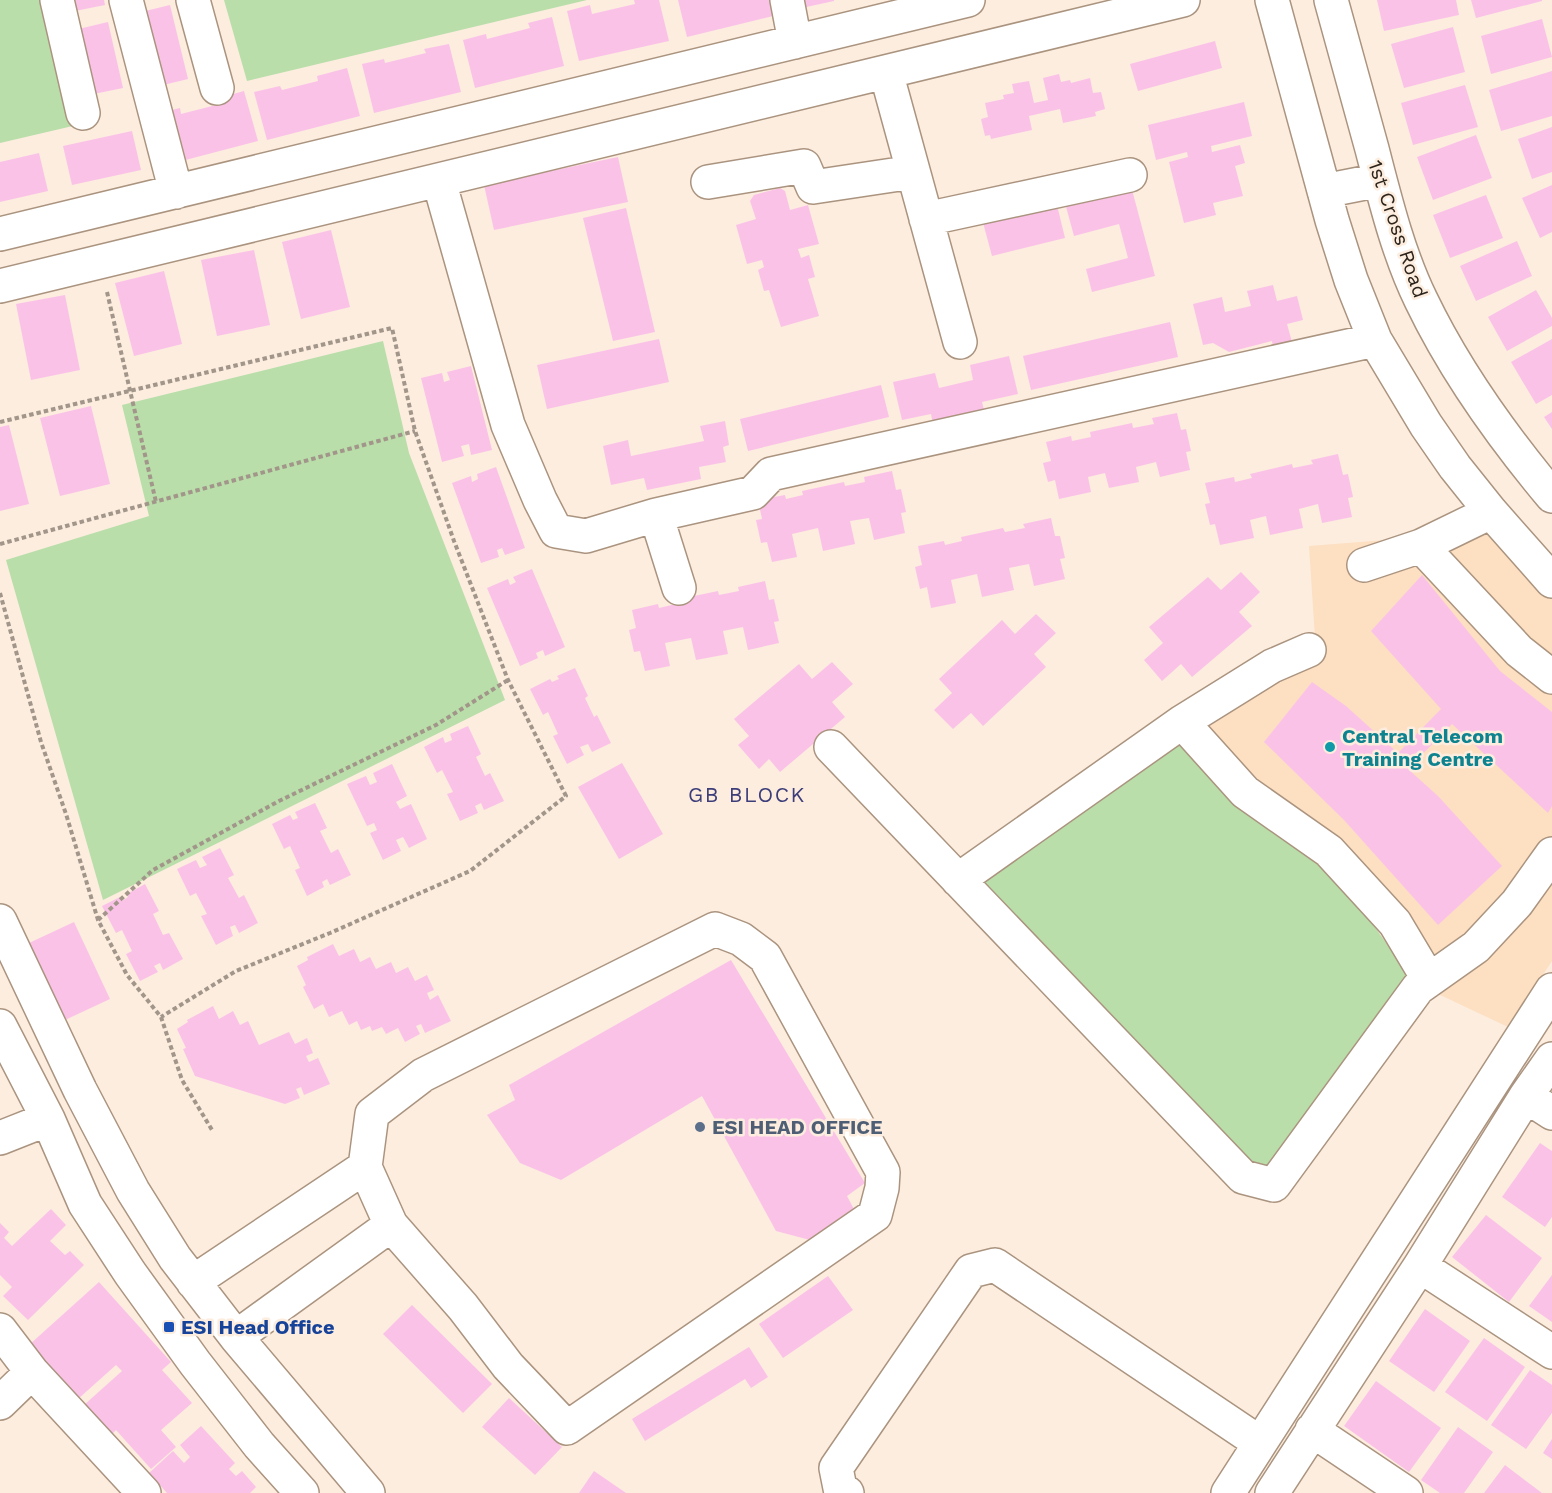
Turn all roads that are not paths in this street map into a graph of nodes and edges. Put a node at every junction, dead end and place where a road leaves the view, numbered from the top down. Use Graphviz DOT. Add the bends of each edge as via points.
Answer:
graph roads {
  1 [pos="57,0"];
  2 [pos="126,0"];
  3 [pos="193,0"];
  4 [pos="787,0"];
  5 [pos="968,0"];
  6 [pos="1183,0"];
  7 [pos="1272,0"];
  8 [pos="1331,0"];
  9 [pos="795,42"];
  10 [pos="886,72"];
  11 [pos="217,88"];
  12 [pos="83,113"];
  13 [pos="405,136"];
  14 [pos="913,172"];
  15 [pos="1130,175"];
  16 [pos="1380,180"];
  17 [pos="708,182"];
  18 [pos="429,183"];
  19 [pos="1324,191"];
  20 [pos="176,192"];
  21 [pos="926,219"];
  22 [pos="0,234"];
  23 [pos="0,286"];
  24 [pos="1375,340"];
  25 [pos="960,342"];
  26 [pos="1552,496"];
  27 [pos="1491,512"];
  28 [pos="656,515"];
  29 [pos="1421,546"];
  30 [pos="1364,565"];
  31 [pos="1552,581"];
  32 [pos="679,588"];
  33 [pos="1308,650"];
  34 [pos="1552,677"];
  35 [pos="1182,722"];
  36 [pos="831,747"];
  37 [pos="1552,854"];
  38 [pos="958,880"];
  39 [pos="0,921"];
  40 [pos="1429,980"];
  41 [pos="1552,990"];
  42 [pos="0,1026"];
  43 [pos="1552,1059"];
  44 [pos="1539,1104"];
  45 [pos="48,1119"];
  46 [pos="1467,1123"];
  47 [pos="0,1138"];
  48 [pos="1496,1144"];
  49 [pos="365,1167"];
  50 [pos="391,1225"];
  51 [pos="1420,1266"];
  52 [pos="193,1282"];
  53 [pos="0,1330"];
  54 [pos="236,1337"];
  55 [pos="1552,1352"];
  56 [pos="32,1372"];
  57 [pos="0,1403"];
  58 [pos="1312,1430"];
  59 [pos="1260,1443"];
  60 [pos="130,1488"];
  61 [pos="1235,1490"];
  62 [pos="302,1493"];
  63 [pos="368,1493"];
  64 [pos="847,1493"];
  65 [pos="1272,1493"];
  66 [pos="1406,1493"];
  1 -- 12 [label="street"];
  2 -- 20 [label="street"];
  3 -- 11 [label="street"];
  4 -- 9 [label="street"];
  5 -- 9 [label="street"];
  6 -- 10 [label="street"];
  7 -- 19 [label="street"];
  8 -- 16 [label="street, 1st Cross Road"];
  9 -- 13 [label="street"];
  10 -- 14 [label="street"];
  10 -- 18 [label="street"];
  13 -- 18 [label="street"];
  13 -- 20 [label="street"];
  14 -- 17 [label="street" via="813,187 804,166"];
  14 -- 21 [label="street"];
  15 -- 21 [label="street"];
  16 -- 19 [label="street"];
  16 -- 26 [label="street, 1st Cross Road" via="1421,300 1474,394"];
  18 -- 23 [label="street"];
  18 -- 28 [label="street" via="508,425 556,531 586,536"];
  19 -- 24 [label="street" via="1351,280"];
  20 -- 22 [label="street"];
  21 -- 25 [label="street"];
  24 -- 27 [label="street" via="1426,425"];
  24 -- 28 [label="street" via="771,474 753,493"];
  27 -- 29 [label="street"];
  27 -- 31 [label="street"];
  28 -- 32 [label="street"];
  29 -- 30 [label="street"];
  29 -- 34 [label="street" via="1519,651"];
  33 -- 35 [label="street" via="1272,666"];
  35 -- 38 [label="street"];
  35 -- 40 [label="street" via="1245,792 1329,851 1395,924"];
  36 -- 38 [label="street"];
  37 -- 40 [label="street" via="1517,903 1476,947"];
  38 -- 40 [label="street" via="1243,1177 1274,1185 1418,988"];
  39 -- 52 [label="street" via="80,1090 134,1191"];
  41 -- 46 [label="street"];
  42 -- 45 [label="street"];
  43 -- 44 [label="street"];
  44 -- 48 [label="street"];
  45 -- 47 [label="street"];
  45 -- 62 [label="street" via="85,1204 130,1273 202,1372"];
  46 -- 48 [label="street"];
  46 -- 59 [label="street"];
  48 -- 51 [label="street"];
  49 -- 50 [label="street"];
  49 -- 50 [label="street" via="372,1114 423,1075 715,929 741,939 765,957 883,1172 875,1215 567,1428 508,1366"];
  49 -- 52 [label="street"];
  50 -- 54 [label="street"];
  51 -- 55 [label="street"];
  51 -- 58 [label="street"];
  52 -- 54 [label="street"];
  53 -- 56 [label="street"];
  54 -- 63 [label="street"];
  56 -- 57 [label="street"];
  56 -- 60 [label="street"];
  58 -- 65 [label="street"];
  58 -- 66 [label="street"];
  59 -- 61 [label="street"];
  59 -- 64 [label="street" via="995,1265 971,1271 836,1468 840,1488"];
}
